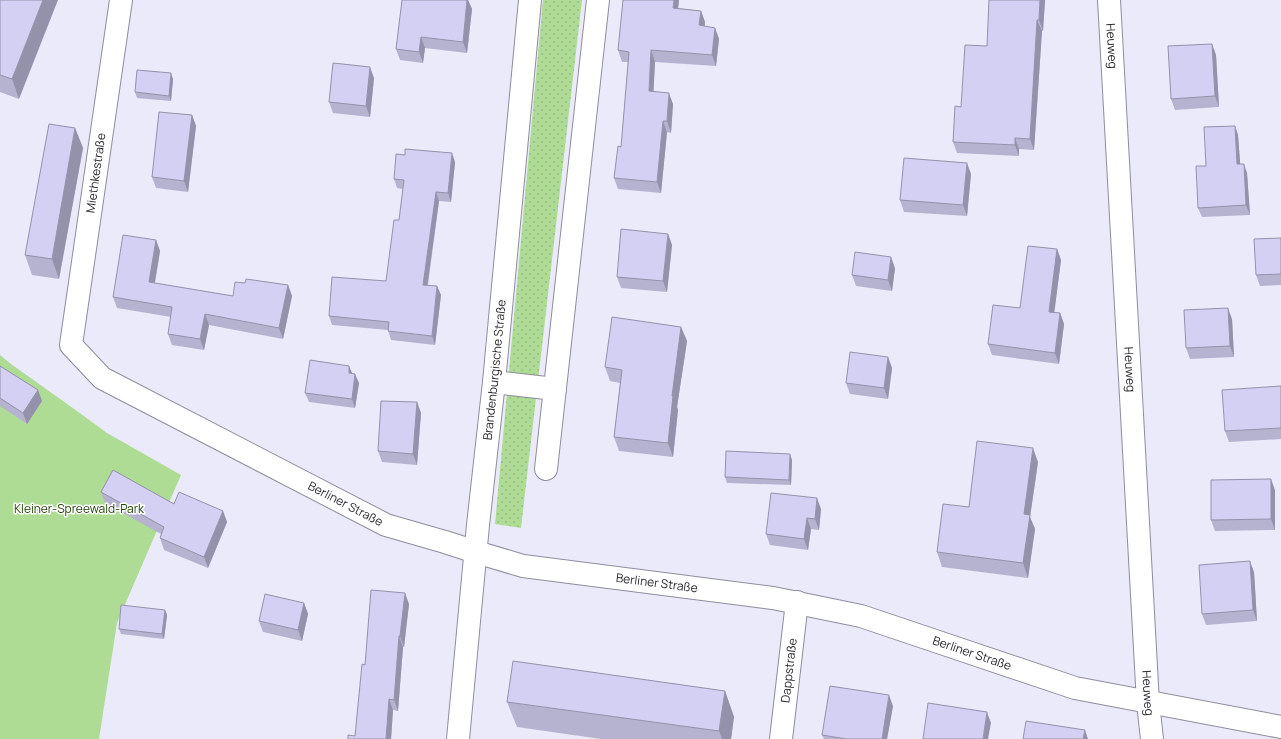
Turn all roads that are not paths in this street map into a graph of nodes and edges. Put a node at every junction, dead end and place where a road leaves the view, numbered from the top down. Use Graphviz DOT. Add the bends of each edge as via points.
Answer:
graph roads {
  1 [pos="121,0"];
  2 [pos="530,0"];
  3 [pos="598,0"];
  4 [pos="1109,0"];
  5 [pos="71,345"];
  6 [pos="494,382"];
  7 [pos="555,389"];
  8 [pos="546,469"];
  9 [pos="476,552"];
  10 [pos="797,602"];
  11 [pos="1148,703"];
  12 [pos="1281,727"];
  13 [pos="458,739"];
  14 [pos="781,739"];
  15 [pos="1152,739"];
  1 -- 5 [label="street, Miethkestraße"];
  2 -- 6 [label="street, Brandenburgische Straße"];
  3 -- 7 [label="street"];
  4 -- 11 [label="street, Heuweg"];
  5 -- 9 [label="street, Berliner Straße" via="102,378 372,518 386,525"];
  6 -- 7 [label="street"];
  6 -- 9 [label="street, Brandenburgische Straße"];
  7 -- 8 [label="street"];
  9 -- 10 [label="street, Berliner Straße" via="523,566"];
  9 -- 13 [label="street, Brandenburgische Straße"];
  10 -- 11 [label="street, Berliner Straße" via="861,616 1075,688"];
  10 -- 14 [label="street, Dappstraße"];
  11 -- 12 [label="street, Berliner Straße"];
  11 -- 15 [label="street, Heuweg"];
}
